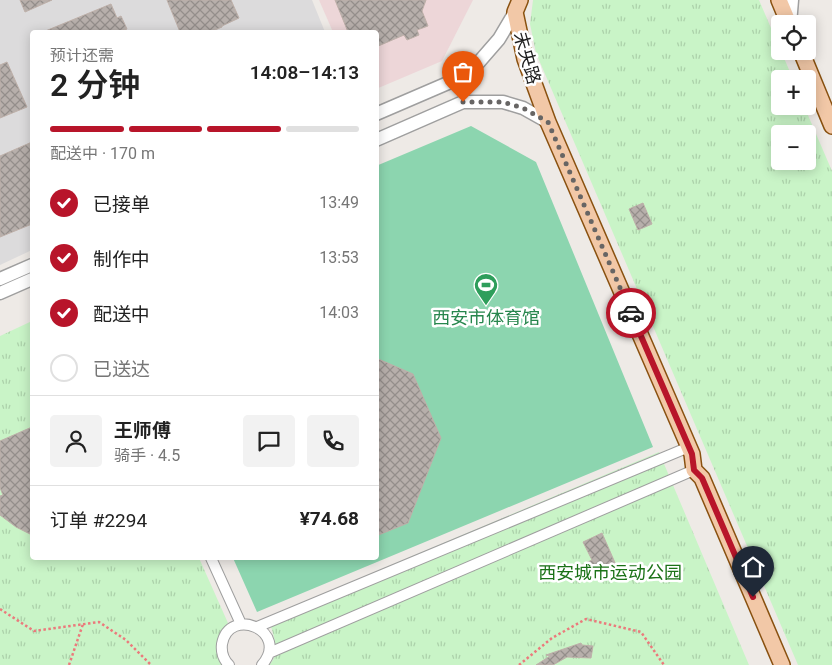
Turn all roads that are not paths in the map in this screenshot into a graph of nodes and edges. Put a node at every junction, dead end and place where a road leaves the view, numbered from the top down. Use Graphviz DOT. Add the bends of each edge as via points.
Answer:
graph roads {
  1 [pos="779,0"];
  2 [pos="792,0"];
  3 [pos="517,6"];
  4 [pos="785,15"];
  5 [pos="790,15"];
  6 [pos="804,60"];
  7 [pos="379,113"];
  8 [pos="548,122"];
  9 [pos="832,126"];
  10 [pos="379,139"];
  11 [pos="30,267"];
  12 [pos="0,279"];
  13 [pos="30,280"];
  14 [pos="0,293"];
  15 [pos="689,447"];
  16 [pos="694,470"];
  17 [pos="212,560"];
  18 [pos="241,624"];
  19 [pos="257,626"];
  20 [pos="269,653"];
  21 [pos="229,665"];
  22 [pos="262,665"];
  23 [pos="782,665"];
  1 -- 4 [label="main road"];
  2 -- 5 [label="street"];
  3 -- 7 [label="street" via="499,39 479,62 455,80"];
  3 -- 8 [label="main road, 未央路" via="525,59"];
  6 -- 9 [label="main road"];
  8 -- 10 [label="street" via="523,108 503,102 463,102"];
  8 -- 15 [label="main road, 未央路"];
  11 -- 12 [label="street"];
  13 -- 14 [label="street"];
  15 -- 16 [label="main road, 未央路"];
  15 -- 19 [label="street"];
  16 -- 20 [label="street"];
  16 -- 23 [label="main road, 未央路" via="702,478"];
  17 -- 18 [label="street"];
  18 -- 19 [label="street"];
  18 -- 21 [label="street" via="233,627 223,640 221,648"];
  19 -- 20 [label="street" via="268,638"];
  20 -- 22 [label="street"];
}
